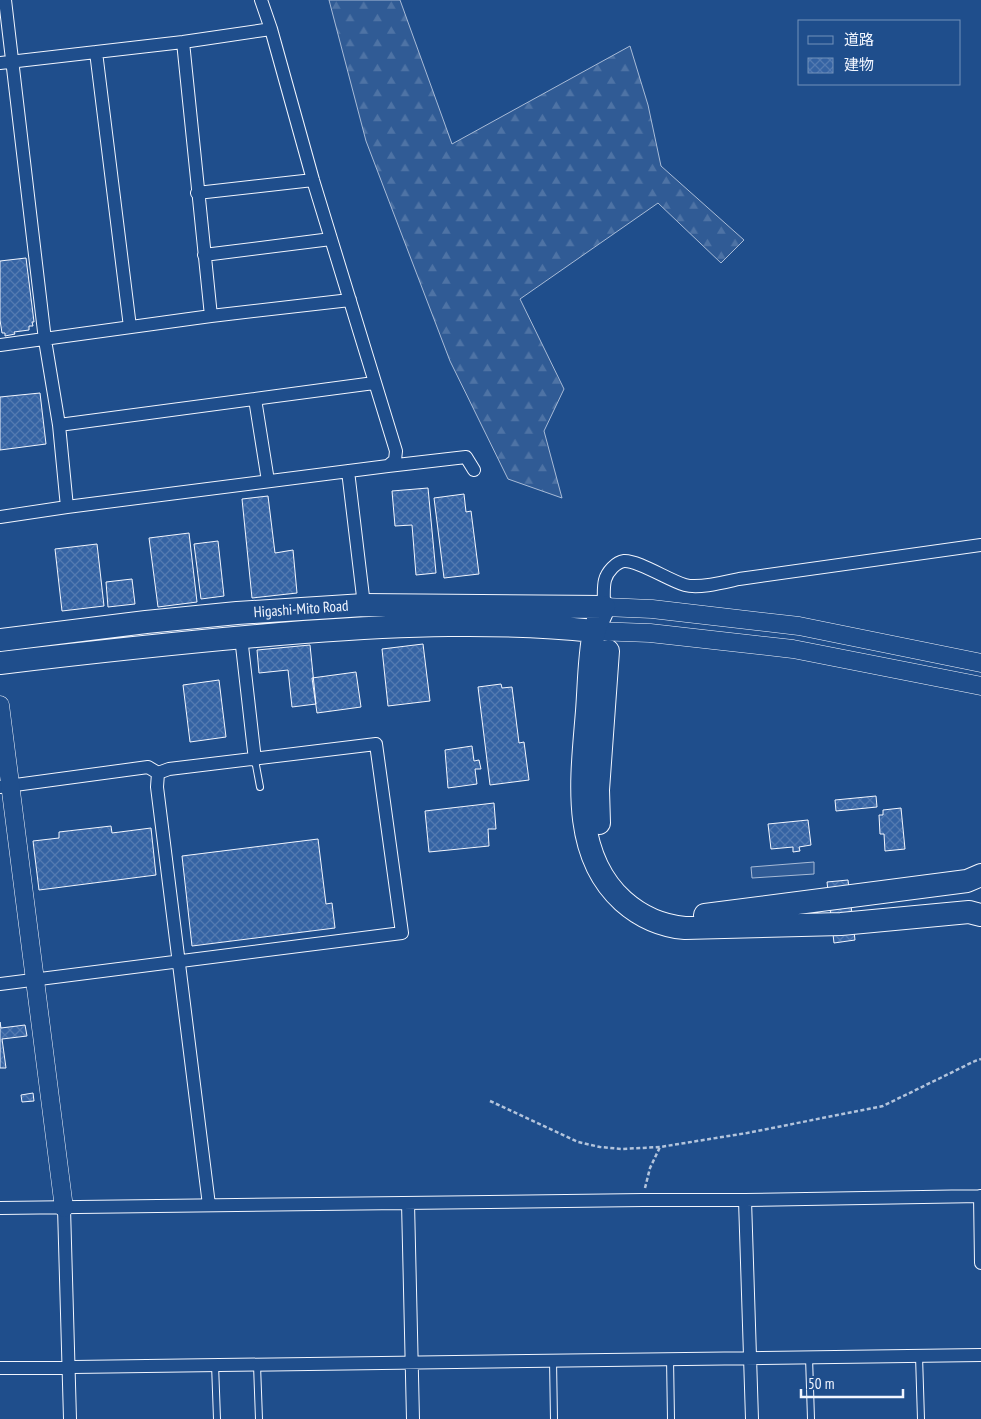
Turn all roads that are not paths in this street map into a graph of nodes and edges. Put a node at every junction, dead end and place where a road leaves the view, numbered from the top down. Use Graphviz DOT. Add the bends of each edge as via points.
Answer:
graph roads {
  1 [pos="5,0"];
  2 [pos="261,0"];
  3 [pos="271,29"];
  4 [pos="183,42"];
  5 [pos="96,52"];
  6 [pos="6,62"];
  7 [pos="313,180"];
  8 [pos="198,194"];
  9 [pos="331,239"];
  10 [pos="204,255"];
  11 [pos="350,300"];
  12 [pos="211,316"];
  13 [pos="130,327"];
  14 [pos="45,340"];
  15 [pos="0,345"];
  16 [pos="374,383"];
  17 [pos="255,399"];
  18 [pos="59,425"];
  19 [pos="388,466"];
  20 [pos="474,470"];
  21 [pos="348,471"];
  22 [pos="268,481"];
  23 [pos="67,507"];
  24 [pos="0,518"];
  25 [pos="981,545"];
  26 [pos="364,605"];
  27 [pos="604,607"];
  28 [pos="602,631"];
  29 [pos="241,637"];
  30 [pos="0,640"];
  31 [pos="0,663"];
  32 [pos="981,663"];
  33 [pos="981,686"];
  34 [pos="0,705"];
  35 [pos="255,760"];
  36 [pos="158,773"];
  37 [pos="5,786"];
  38 [pos="260,787"];
  39 [pos="976,880"];
  40 [pos="977,911"];
  41 [pos="178,962"];
  42 [pos="34,980"];
  43 [pos="0,984"];
  44 [pos="981,1196"];
  45 [pos="745,1200"];
  46 [pos="408,1203"];
  47 [pos="209,1205"];
  48 [pos="0,1208"];
  49 [pos="64,1208"];
  50 [pos="981,1263"];
  51 [pos="981,1355"];
  52 [pos="920,1356"];
  53 [pos="809,1357"];
  54 [pos="670,1358"];
  55 [pos="750,1358"];
  56 [pos="553,1360"];
  57 [pos="411,1361"];
  58 [pos="215,1364"];
  59 [pos="257,1365"];
  60 [pos="69,1367"];
  61 [pos="0,1368"];
  62 [pos="70,1419"];
  63 [pos="217,1419"];
  64 [pos="259,1419"];
  65 [pos="413,1419"];
  66 [pos="554,1419"];
  67 [pos="671,1419"];
  68 [pos="752,1419"];
  69 [pos="811,1419"];
  70 [pos="921,1419"];
  1 -- 6 [label="street"];
  2 -- 3 [label="street"];
  3 -- 4 [label="street"];
  3 -- 7 [label="street"];
  4 -- 5 [label="street"];
  4 -- 8 [label="street"];
  5 -- 6 [label="street"];
  5 -- 13 [label="street"];
  6 -- 14 [label="street"];
  7 -- 8 [label="street"];
  7 -- 9 [label="street"];
  8 -- 10 [label="street"];
  9 -- 10 [label="street"];
  9 -- 11 [label="street"];
  10 -- 12 [label="street"];
  11 -- 12 [label="street"];
  11 -- 16 [label="street"];
  12 -- 13 [label="street"];
  13 -- 14 [label="street"];
  14 -- 15 [label="street"];
  14 -- 18 [label="street"];
  16 -- 17 [label="street"];
  16 -- 19 [label="street" via="396,451 395,460"];
  17 -- 18 [label="street"];
  17 -- 22 [label="street"];
  18 -- 23 [label="street"];
  19 -- 20 [label="street" via="466,457"];
  19 -- 21 [label="street"];
  21 -- 22 [label="street"];
  21 -- 26 [label="street"];
  22 -- 23 [label="street"];
  23 -- 24 [label="street"];
  25 -- 27 [label="street" via="687,586 625,561 613,567 605,579"];
  26 -- 27 [label="highway, Higashi-Mito Road"];
  26 -- 30 [label="highway, Higashi-Mito Road" via="228,614"];
  27 -- 28 [label="highway"];
  27 -- 32 [label="street" via="652,609 799,626"];
  28 -- 29 [label="highway, Higashi-Mito Road" via="471,625 366,627"];
  28 -- 33 [label="street" via="650,633 793,649"];
  28 -- 39 [label="highway" via="600,833 604,850 619,877 642,898 670,912 696,916"];
  28 -- 40 [label="highway" via="583,762 584,820 596,865 611,890 631,908 657,922 685,928 841,924"];
  29 -- 31 [label="highway, Higashi-Mito Road"];
  29 -- 35 [label="street"];
  34 -- 37 [label="street"];
  35 -- 36 [label="street"];
  35 -- 38 [label="lane"];
  35 -- 41 [label="street" via="376,744 402,933"];
  36 -- 37 [label="street" via="148,767"];
  36 -- 41 [label="street"];
  37 -- 42 [label="street"];
  41 -- 42 [label="street"];
  41 -- 47 [label="street"];
  42 -- 43 [label="street"];
  42 -- 49 [label="street"];
  44 -- 45 [label="street"];
  44 -- 50 [label="street"];
  45 -- 46 [label="street"];
  45 -- 55 [label="street"];
  46 -- 47 [label="street"];
  46 -- 57 [label="street"];
  47 -- 49 [label="street"];
  48 -- 49 [label="street"];
  49 -- 60 [label="street"];
  51 -- 52 [label="street"];
  52 -- 53 [label="street"];
  52 -- 70 [label="lane"];
  53 -- 55 [label="street"];
  53 -- 69 [label="lane"];
  54 -- 55 [label="street"];
  54 -- 56 [label="street"];
  54 -- 67 [label="lane"];
  55 -- 68 [label="street"];
  56 -- 57 [label="street"];
  56 -- 66 [label="lane"];
  57 -- 59 [label="street"];
  57 -- 65 [label="street"];
  58 -- 59 [label="street"];
  58 -- 60 [label="street"];
  58 -- 63 [label="lane"];
  59 -- 64 [label="lane"];
  60 -- 61 [label="street"];
  60 -- 62 [label="street"];
}
